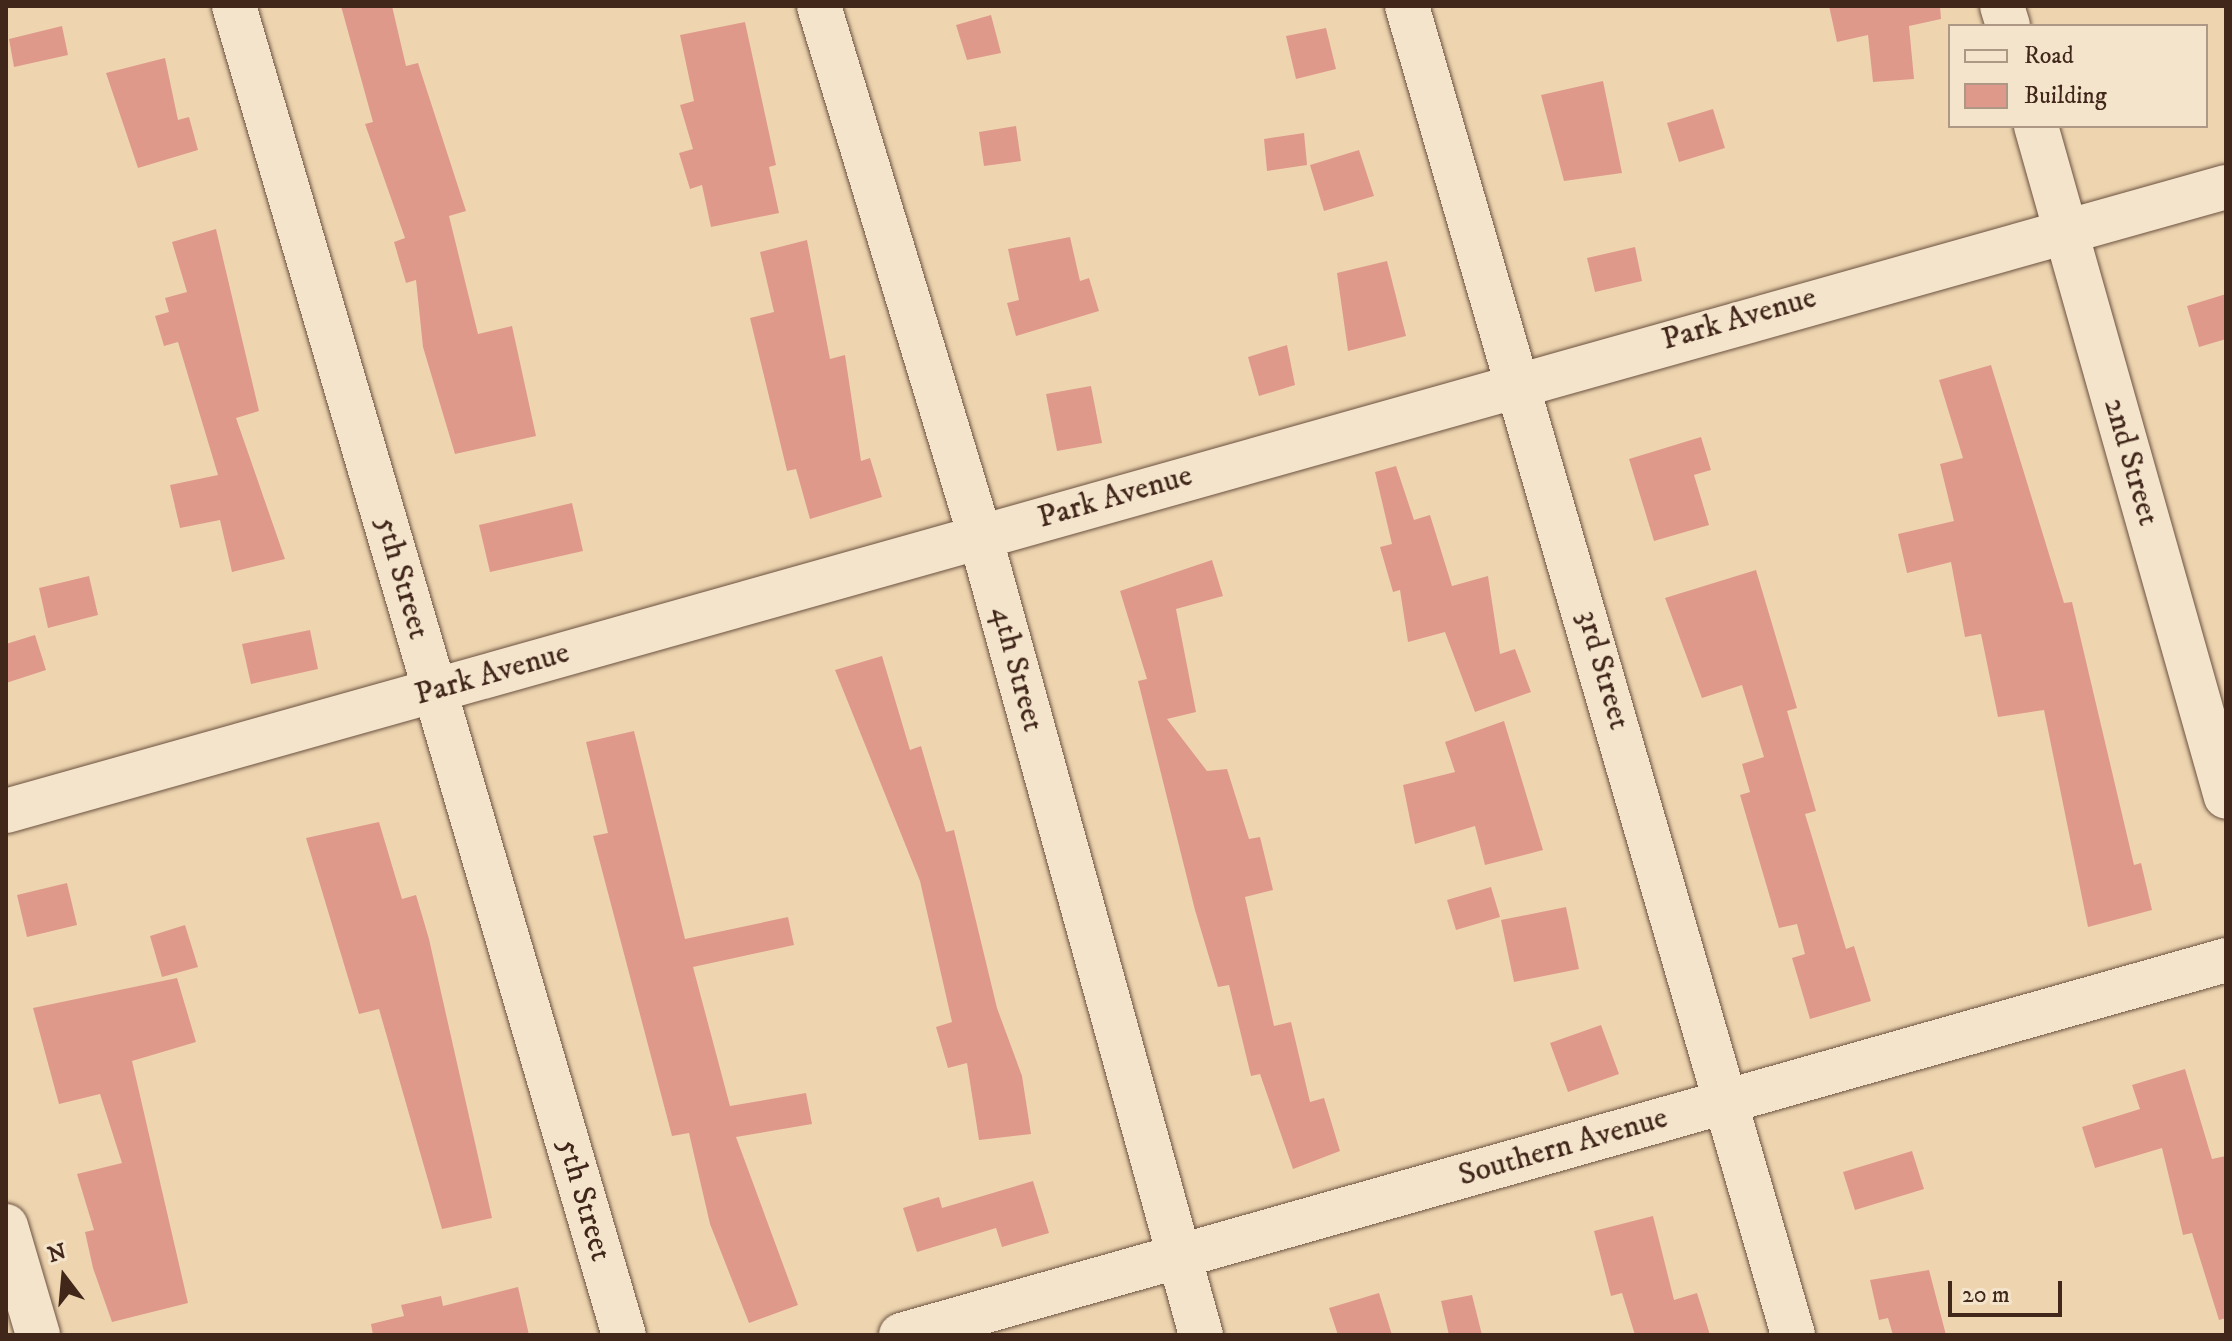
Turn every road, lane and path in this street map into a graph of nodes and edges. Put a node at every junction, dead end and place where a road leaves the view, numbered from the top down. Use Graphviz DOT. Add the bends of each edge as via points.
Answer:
graph roads {
  1 [pos="234,6"];
  2 [pos="819,6"];
  3 [pos="1407,6"];
  4 [pos="2037,128"];
  5 [pos="2226,187"];
  6 [pos="2065,228"];
  7 [pos="1521,380"];
  8 [pos="980,536"];
  9 [pos="435,690"];
  10 [pos="2226,797"];
  11 [pos="6,811"];
  12 [pos="2226,960"];
  13 [pos="1725,1101"];
  14 [pos="6,1226"];
  15 [pos="1178,1256"];
  16 [pos="38,1335"];
  17 [pos="624,1335"];
  18 [pos="901,1335"];
  19 [pos="1201,1335"];
  20 [pos="1793,1335"];
  1 -- 9 [label="street, 5th Street"];
  2 -- 8 [label="street, 4th Street"];
  3 -- 7 [label="street, 3rd Street"];
  4 -- 6 [label="street, 2nd Street"];
  5 -- 6 [label="street, Park Avenue"];
  6 -- 7 [label="street, Park Avenue"];
  6 -- 10 [label="street, 2nd Street"];
  7 -- 8 [label="street, Park Avenue"];
  7 -- 13 [label="street, 3rd Street"];
  8 -- 9 [label="street, Park Avenue"];
  8 -- 15 [label="street, 4th Street"];
  9 -- 11 [label="street, Park Avenue"];
  9 -- 17 [label="street, 5th Street"];
  12 -- 13 [label="street, Southern Avenue"];
  13 -- 15 [label="street, Southern Avenue"];
  13 -- 20 [label="street, 3rd Street"];
  14 -- 16 [label="street"];
  15 -- 18 [label="street, Southern Avenue"];
  15 -- 19 [label="street, 4th Street"];
}
